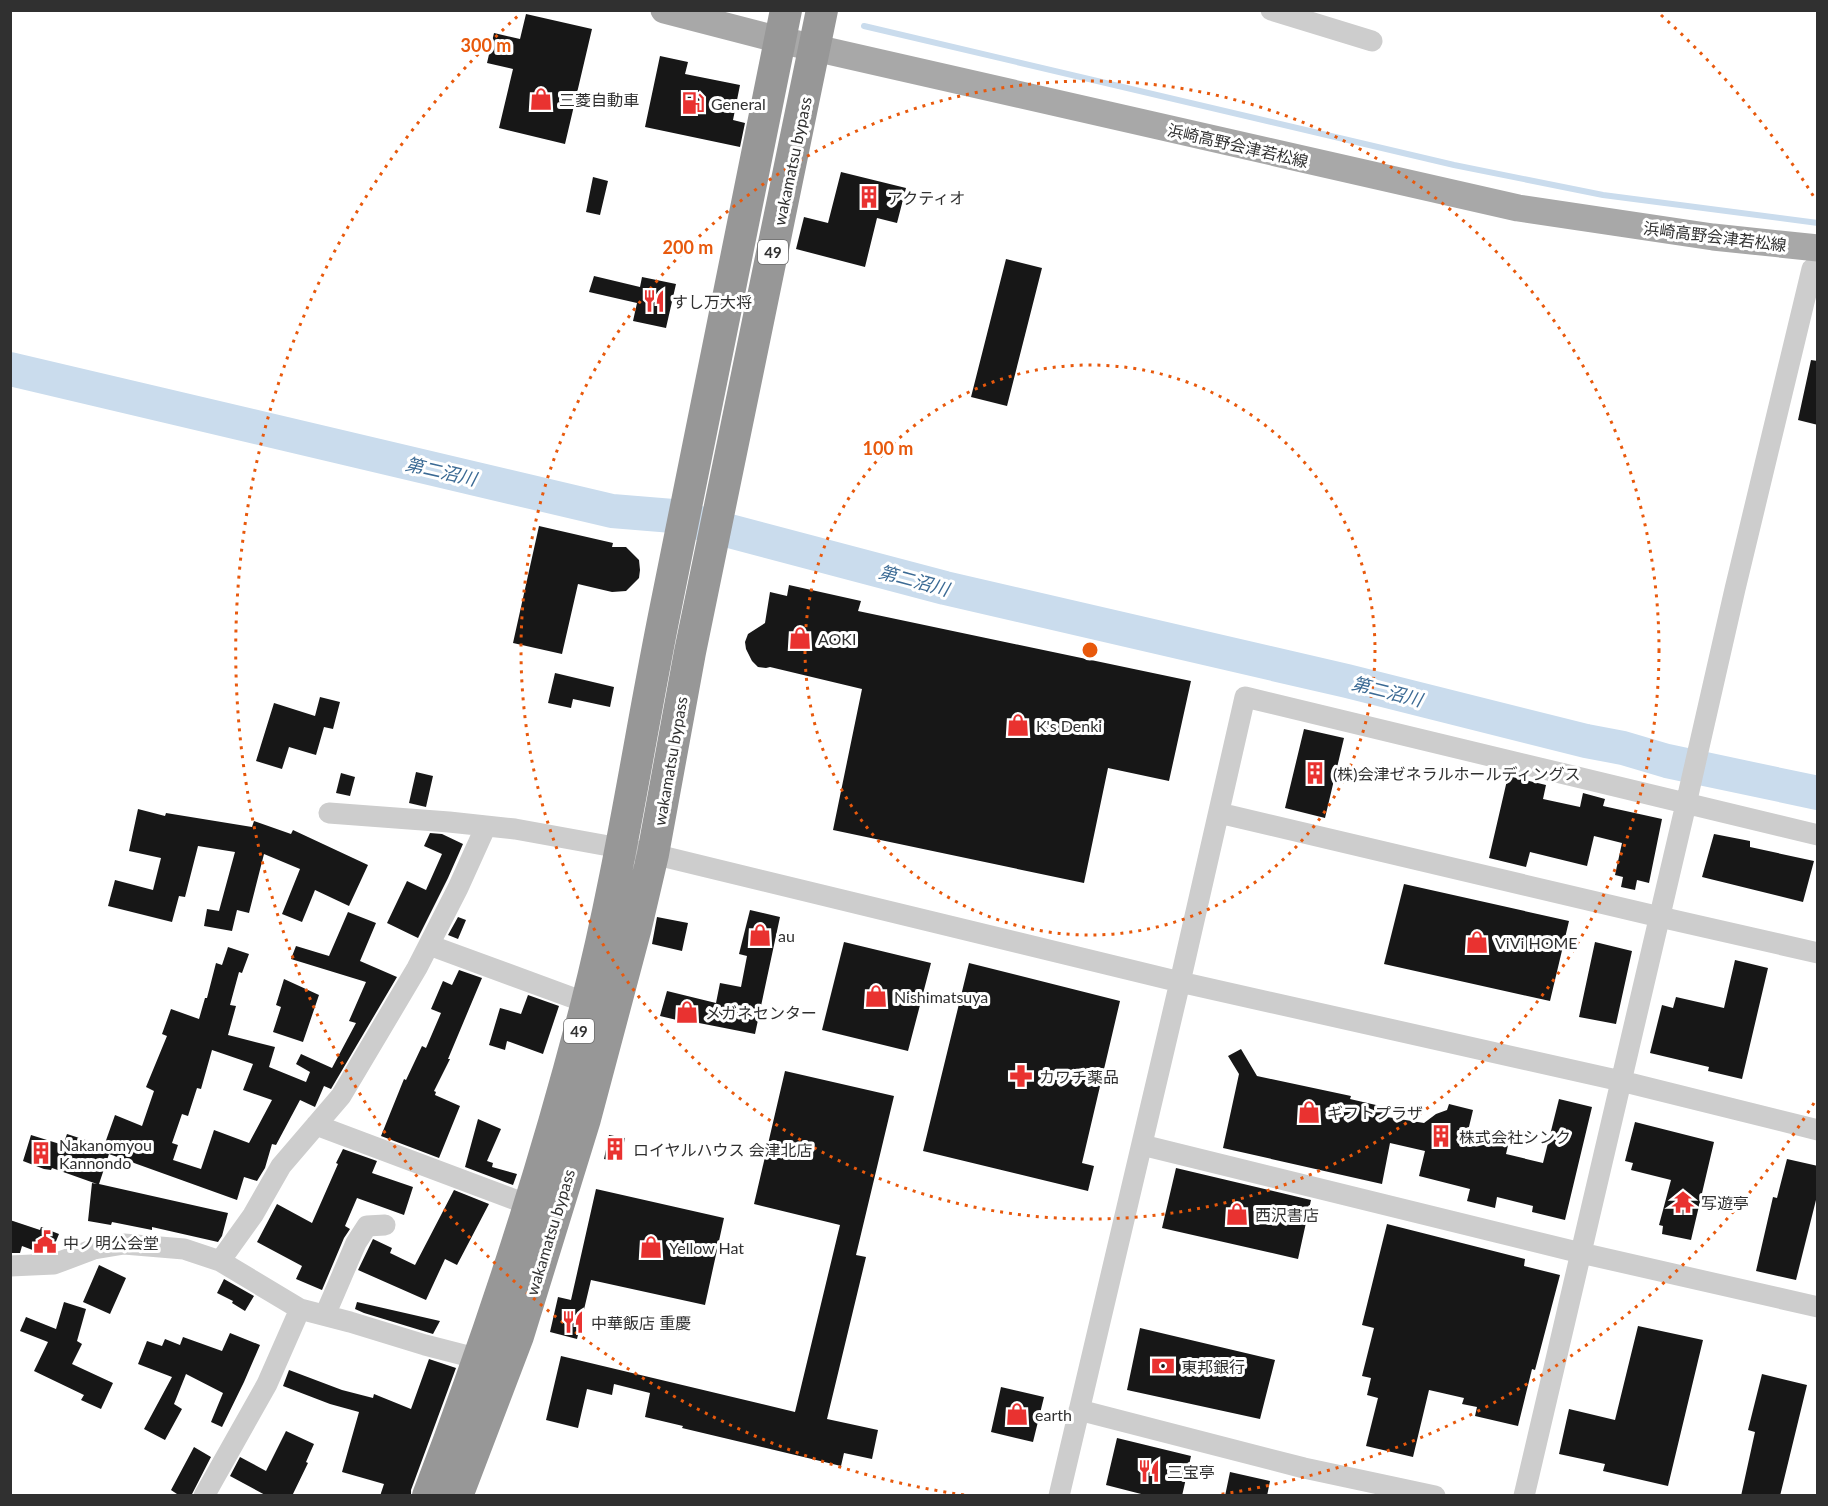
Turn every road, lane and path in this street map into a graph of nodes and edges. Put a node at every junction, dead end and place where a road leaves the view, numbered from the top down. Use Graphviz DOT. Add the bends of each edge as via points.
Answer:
graph roads {
  1 [pos="664,10"];
  2 [pos="822,10"];
  3 [pos="1271,10"];
  4 [pos="783,26"];
  5 [pos="1372,42"];
  6 [pos="815,48"];
  7 [pos="1816,251"];
  8 [pos="1686,804"];
  9 [pos="330,813"];
  10 [pos="1219,813"];
  11 [pos="486,826"];
  12 [pos="1818,835"];
  13 [pos="620,848"];
  14 [pos="653,854"];
  15 [pos="1660,917"];
  16 [pos="429,945"];
  17 [pos="1818,953"];
  18 [pos="1180,982"];
  19 [pos="587,1003"];
  20 [pos="1621,1081"];
  21 [pos="316,1125"];
  22 [pos="1818,1130"];
  23 [pos="1142,1145"];
  24 [pos="529,1205"];
  25 [pos="385,1225"];
  26 [pos="1581,1253"];
  27 [pos="220,1261"];
  28 [pos="10,1266"];
  29 [pos="1818,1307"];
  30 [pos="300,1309"];
  31 [pos="325,1315"];
  32 [pos="492,1363"];
  33 [pos="1079,1410"];
  34 [pos="204,1496"];
  35 [pos="428,1496"];
  36 [pos="457,1496"];
  37 [pos="1059,1496"];
  38 [pos="1435,1496"];
  39 [pos="1524,1496"];
  1 -- 4 [label="main road, 浜崎高野会津若松線"];
  2 -- 6 [label="highway, wakamatsu bypass / 49"];
  3 -- 5 [label="street"];
  4 -- 6 [label="main road, 浜崎高野会津若松線"];
  4 -- 13 [label="highway, wakamatsu bypass / 49"];
  6 -- 7 [label="main road, 浜崎高野会津若松線" via="1518,208"];
  6 -- 14 [label="highway, wakamatsu bypass / 49"];
  7 -- 8 [label="street"];
  8 -- 10 [label="street" via="1245,697"];
  8 -- 12 [label="street"];
  8 -- 15 [label="street"];
  9 -- 11 [label="street"];
  10 -- 15 [label="street"];
  10 -- 18 [label="street"];
  11 -- 13 [label="street"];
  11 -- 16 [label="street"];
  13 -- 14 [label="street"];
  13 -- 19 [label="highway, wakamatsu bypass / 49"];
  14 -- 18 [label="street"];
  14 -- 32 [label="highway, wakamatsu bypass / 49" via="585,1119 518,1336"];
  15 -- 17 [label="street"];
  15 -- 20 [label="street"];
  16 -- 19 [label="street"];
  16 -- 21 [label="street" via="341,1096"];
  18 -- 20 [label="street"];
  18 -- 23 [label="street"];
  19 -- 24 [label="highway, wakamatsu bypass / 49"];
  20 -- 22 [label="street"];
  20 -- 26 [label="street"];
  21 -- 24 [label="street"];
  21 -- 27 [label="street" via="281,1166"];
  23 -- 26 [label="street"];
  23 -- 33 [label="street"];
  24 -- 32 [label="highway, wakamatsu bypass / 49"];
  25 -- 31 [label="street" via="367,1226"];
  26 -- 29 [label="street"];
  26 -- 39 [label="street"];
  27 -- 28 [label="street" via="184,1249 124,1244 94,1249 54,1264"];
  27 -- 30 [label="street"];
  30 -- 31 [label="street"];
  30 -- 34 [label="street" via="267,1384"];
  31 -- 32 [label="street"];
  32 -- 35 [label="highway, wakamatsu bypass / 49"];
  32 -- 36 [label="highway, wakamatsu bypass / 49"];
  33 -- 37 [label="street"];
  33 -- 38 [label="street" via="1304,1468"];
}
